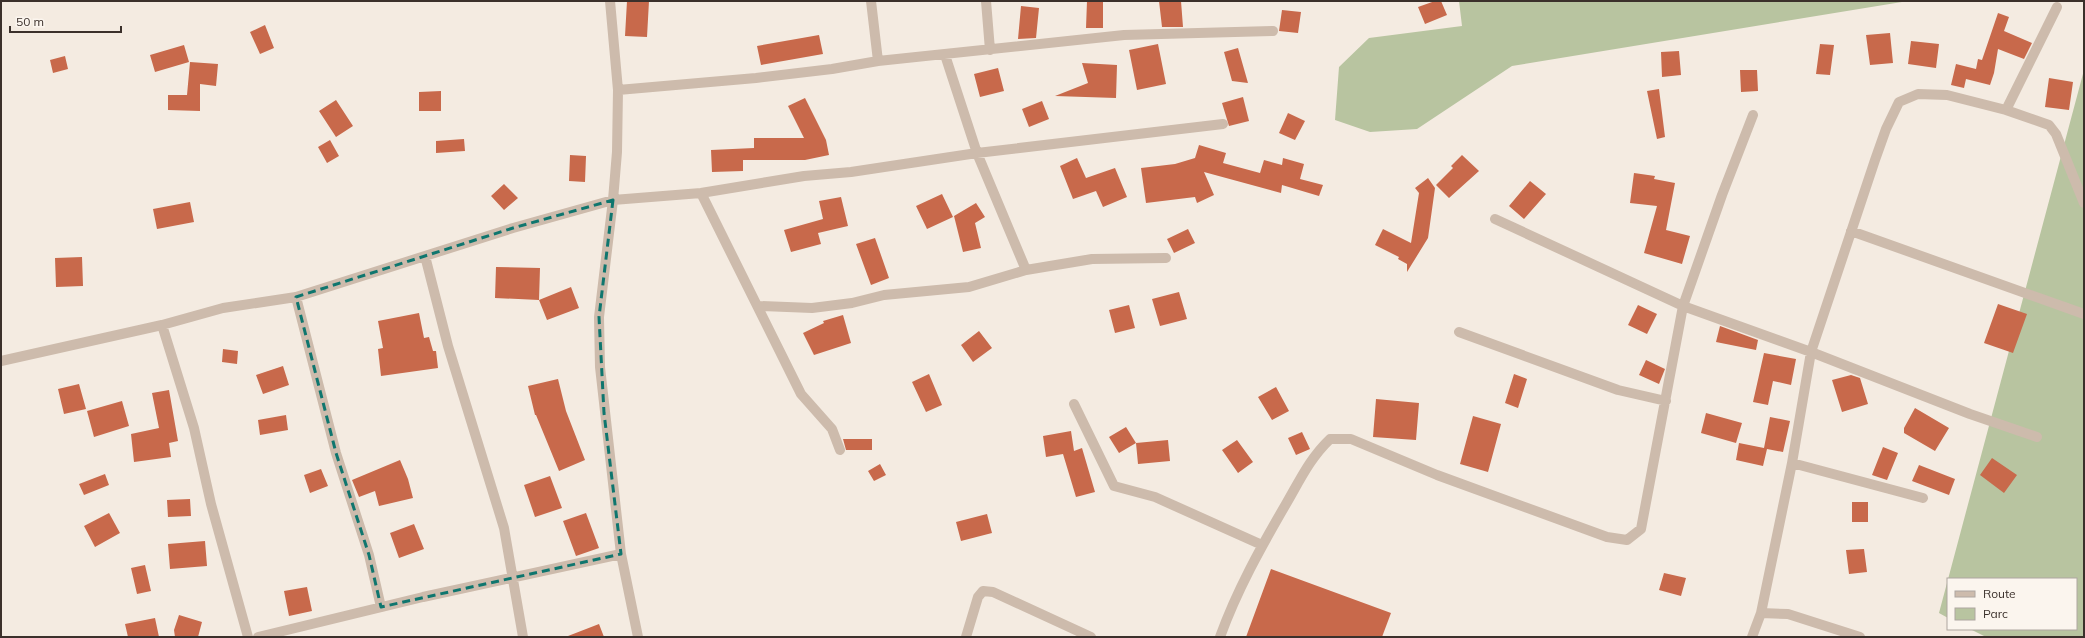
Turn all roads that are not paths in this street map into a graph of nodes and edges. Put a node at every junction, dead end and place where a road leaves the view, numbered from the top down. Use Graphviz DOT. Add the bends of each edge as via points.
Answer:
graph roads {
  1 [pos="610,1"];
  2 [pos="871,1"];
  3 [pos="986,1"];
  4 [pos="2057,7"];
  5 [pos="1273,31"];
  6 [pos="990,50"];
  7 [pos="945,55"];
  8 [pos="878,61"];
  9 [pos="618,90"];
  10 [pos="2006,110"];
  11 [pos="1753,115"];
  12 [pos="1223,124"];
  13 [pos="977,154"];
  14 [pos="701,193"];
  15 [pos="614,200"];
  16 [pos="2084,203"];
  17 [pos="1495,219"];
  18 [pos="1851,231"];
  19 [pos="425,256"];
  20 [pos="1166,258"];
  21 [pos="1026,270"];
  22 [pos="296,297"];
  23 [pos="759,306"];
  24 [pos="1683,306"];
  25 [pos="2084,314"];
  26 [pos="162,325"];
  27 [pos="1459,332"];
  28 [pos="1810,352"];
  29 [pos="1,361"];
  30 [pos="1666,401"];
  31 [pos="1074,404"];
  32 [pos="2037,437"];
  33 [pos="840,450"];
  34 [pos="1792,463"];
  35 [pos="1923,498"];
  36 [pos="1262,546"];
  37 [pos="621,554"];
  38 [pos="513,576"];
  39 [pos="381,607"];
  40 [pos="1761,612"];
  41 [pos="248,637"];
  42 [pos="258,637"];
  43 [pos="523,637"];
  44 [pos="638,637"];
  45 [pos="966,637"];
  46 [pos="1091,637"];
  47 [pos="1220,637"];
  48 [pos="1752,637"];
  49 [pos="1860,637"];
  1 -- 9 [label="street"];
  2 -- 8 [label="street"];
  3 -- 6 [label="street"];
  4 -- 10 [label="street"];
  5 -- 6 [label="street" via="1124,35"];
  6 -- 7 [label="street"];
  7 -- 8 [label="street"];
  7 -- 13 [label="street"];
  8 -- 9 [label="street" via="756,78"];
  9 -- 15 [label="street"];
  10 -- 16 [label="street" via="2049,125 2056,134"];
  10 -- 18 [label="street" via="1947,95 1918,94 1899,102 1886,129"];
  11 -- 24 [label="street"];
  12 -- 13 [label="street"];
  13 -- 14 [label="street" via="804,176"];
  13 -- 21 [label="street"];
  14 -- 15 [label="street"];
  14 -- 23 [label="street"];
  15 -- 19 [label="street"];
  15 -- 37 [label="street" via="599,317 600,360"];
  17 -- 24 [label="street"];
  18 -- 25 [label="street"];
  18 -- 28 [label="street"];
  19 -- 22 [label="street"];
  19 -- 38 [label="street" via="448,346 504,528"];
  20 -- 21 [label="street" via="1092,259"];
  21 -- 23 [label="street" via="969,287 884,295 852,303 812,308"];
  22 -- 26 [label="street" via="223,308"];
  22 -- 39 [label="street" via="336,453 369,555"];
  23 -- 33 [label="street" via="801,394 832,429"];
  24 -- 28 [label="street"];
  24 -- 30 [label="street"];
  26 -- 29 [label="street"];
  26 -- 41 [label="street" via="194,428 211,504"];
  27 -- 30 [label="street" via="1618,390"];
  28 -- 32 [label="street"];
  28 -- 34 [label="street"];
  30 -- 36 [label="street" via="1641,529 1627,540 1607,537 1437,475 1351,439 1330,439 1315,453"];
  31 -- 36 [label="street" via="1114,486 1155,497"];
  34 -- 35 [label="street"];
  34 -- 40 [label="street"];
  36 -- 47 [label="street"];
  37 -- 38 [label="street"];
  37 -- 44 [label="street"];
  38 -- 39 [label="street"];
  38 -- 43 [label="street"];
  39 -- 42 [label="street"];
  40 -- 48 [label="street"];
  40 -- 49 [label="street" via="1788,614"];
  45 -- 46 [label="street" via="982,591 993,592"];
}
